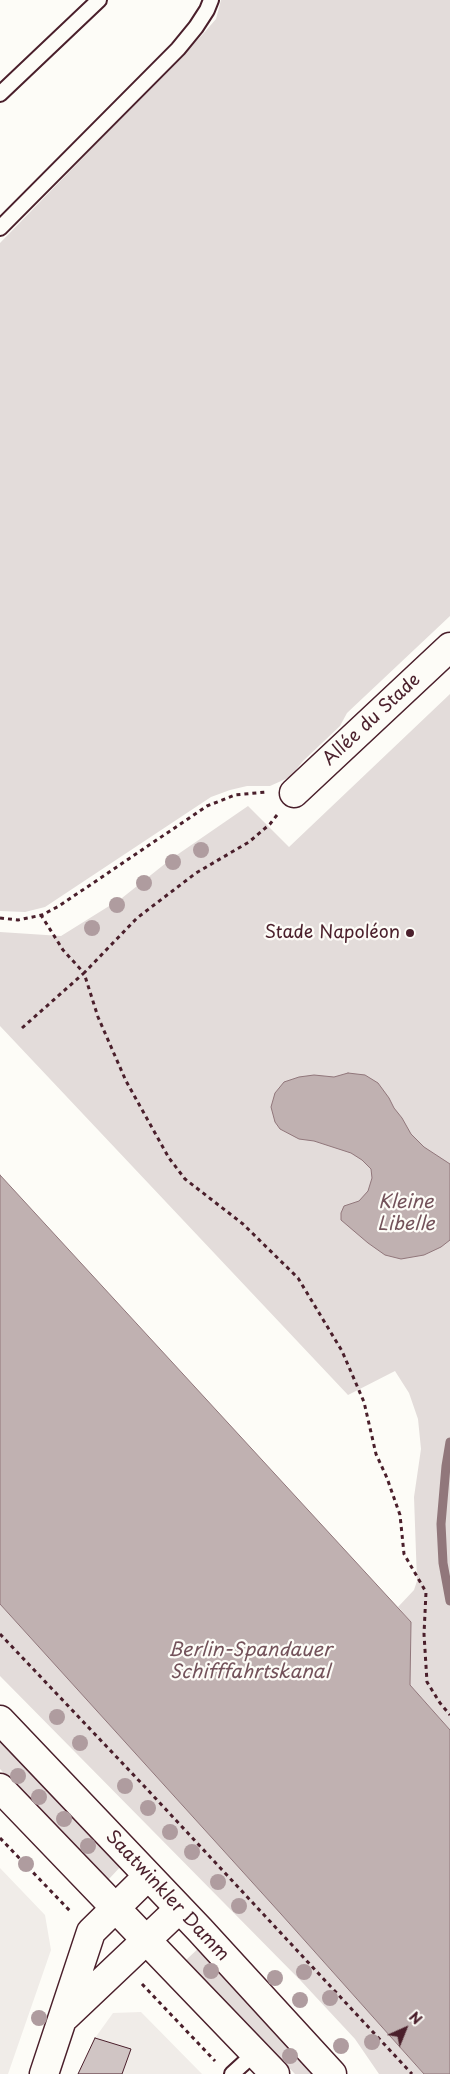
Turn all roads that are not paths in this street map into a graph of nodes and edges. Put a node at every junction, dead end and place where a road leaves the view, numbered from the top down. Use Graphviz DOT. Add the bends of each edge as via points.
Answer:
graph roads {
  1 [pos="99,0"];
  2 [pos="211,0"];
  3 [pos="0,94"];
  4 [pos="0,228"];
  5 [pos="450,647"];
  6 [pos="294,793"];
  7 [pos="0,1720"];
  8 [pos="0,1788"];
  9 [pos="148,1876"];
  10 [pos="116,1908"];
  11 [pos="179,1909"];
  12 [pos="145,1939"];
  13 [pos="63,2018"];
  14 [pos="255,2053"];
  15 [pos="44,2074"];
  16 [pos="232,2074"];
  17 [pos="276,2074"];
  18 [pos="332,2074"];
  1 -- 3 [label="lane"];
  2 -- 4 [label="lane" via="178,50"];
  5 -- 6 [label="main road, Allée du Stade"];
  7 -- 9 [label="main road, Saatwinkler Damm"];
  8 -- 10 [label="main road"];
  9 -- 10 [label="main road"];
  9 -- 11 [label="main road, Saatwinkler Damm"];
  10 -- 12 [label="main road"];
  10 -- 13 [label="main road" via="90,1932"];
  11 -- 12 [label="main road"];
  11 -- 18 [label="main road, Saatwinkler Damm"];
  12 -- 13 [label="main road"];
  12 -- 14 [label="main road"];
  13 -- 15 [label="main road"];
  14 -- 16 [label="lane"];
  14 -- 17 [label="main road"];
}
